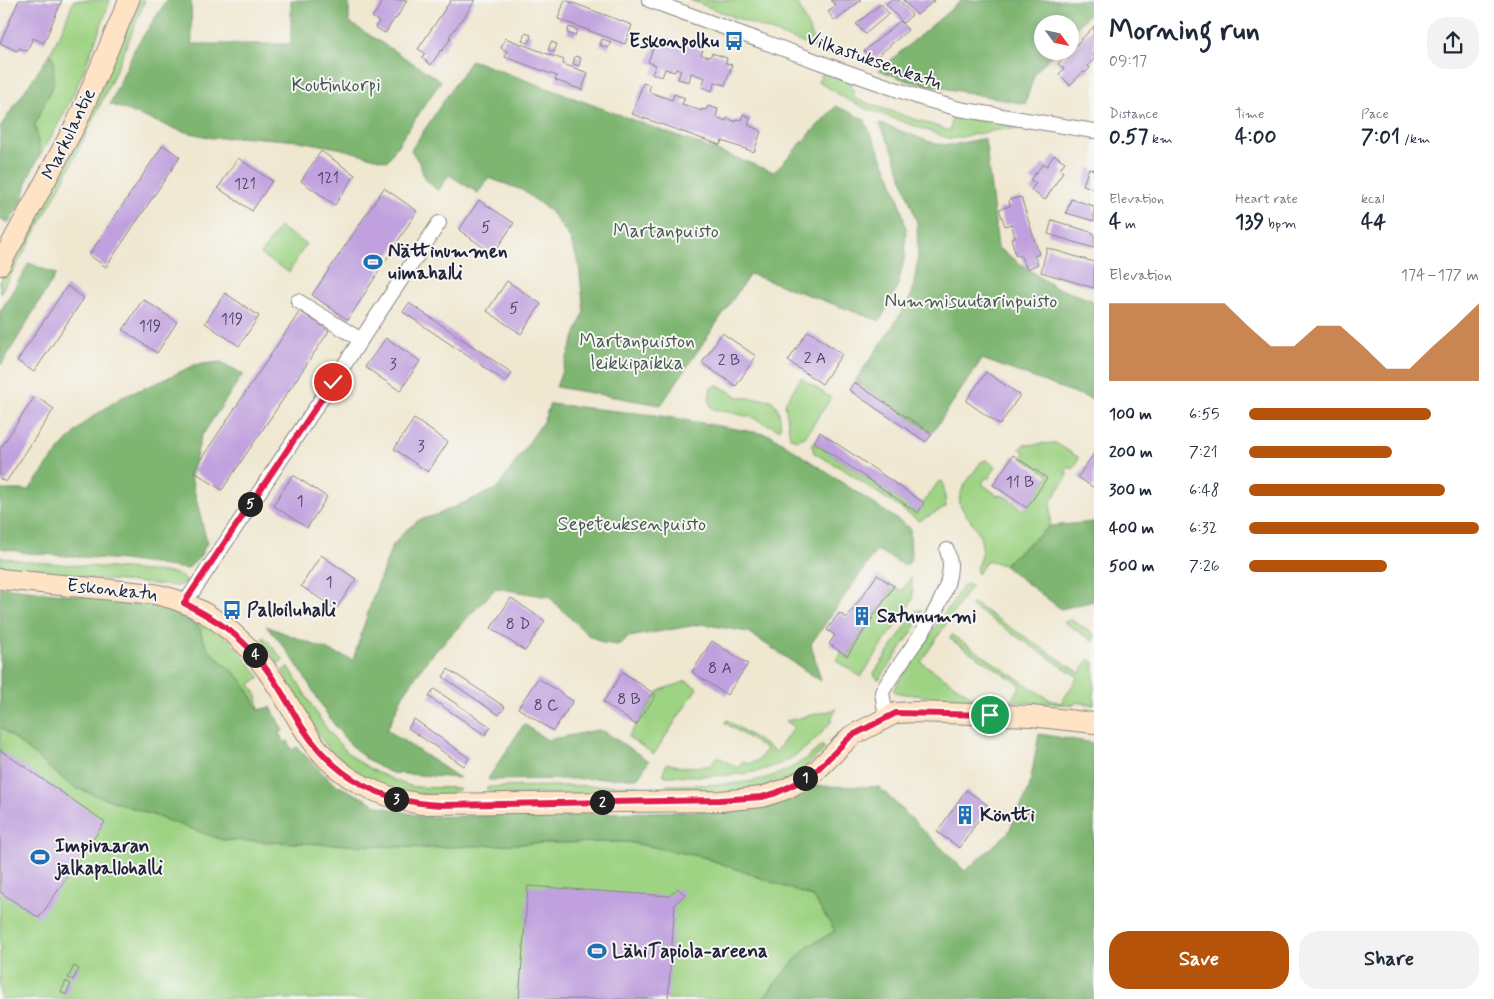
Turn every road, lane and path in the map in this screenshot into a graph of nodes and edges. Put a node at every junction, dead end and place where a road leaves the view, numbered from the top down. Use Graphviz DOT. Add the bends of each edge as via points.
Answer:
graph roads {
  1 [pos="129,0"];
  2 [pos="649,0"];
  3 [pos="1094,131"];
  4 [pos="439,223"];
  5 [pos="0,265"];
  6 [pos="298,301"];
  7 [pos="361,340"];
  8 [pos="947,550"];
  9 [pos="0,579"];
  10 [pos="184,603"];
  11 [pos="886,718"];
  12 [pos="1094,723"];
  1 -- 5 [label="street, Markulantie" via="76,122"];
  2 -- 3 [label="street, Vilkastuksenkatu" via="959,110"];
  4 -- 7 [label="street"];
  6 -- 7 [label="street"];
  7 -- 10 [label="street"];
  8 -- 11 [label="street" via="950,566 940,600 882,692"];
  9 -- 10 [label="street, Eskonkatu" via="154,594"];
  10 -- 11 [label="street, Eskonkatu" via="219,622 246,644 270,675 315,746 340,770 365,787 406,802 441,805 762,797 808,777 851,736"];
  11 -- 12 [label="street, Eskonkatu" via="896,713 915,712 1031,716"];
}
